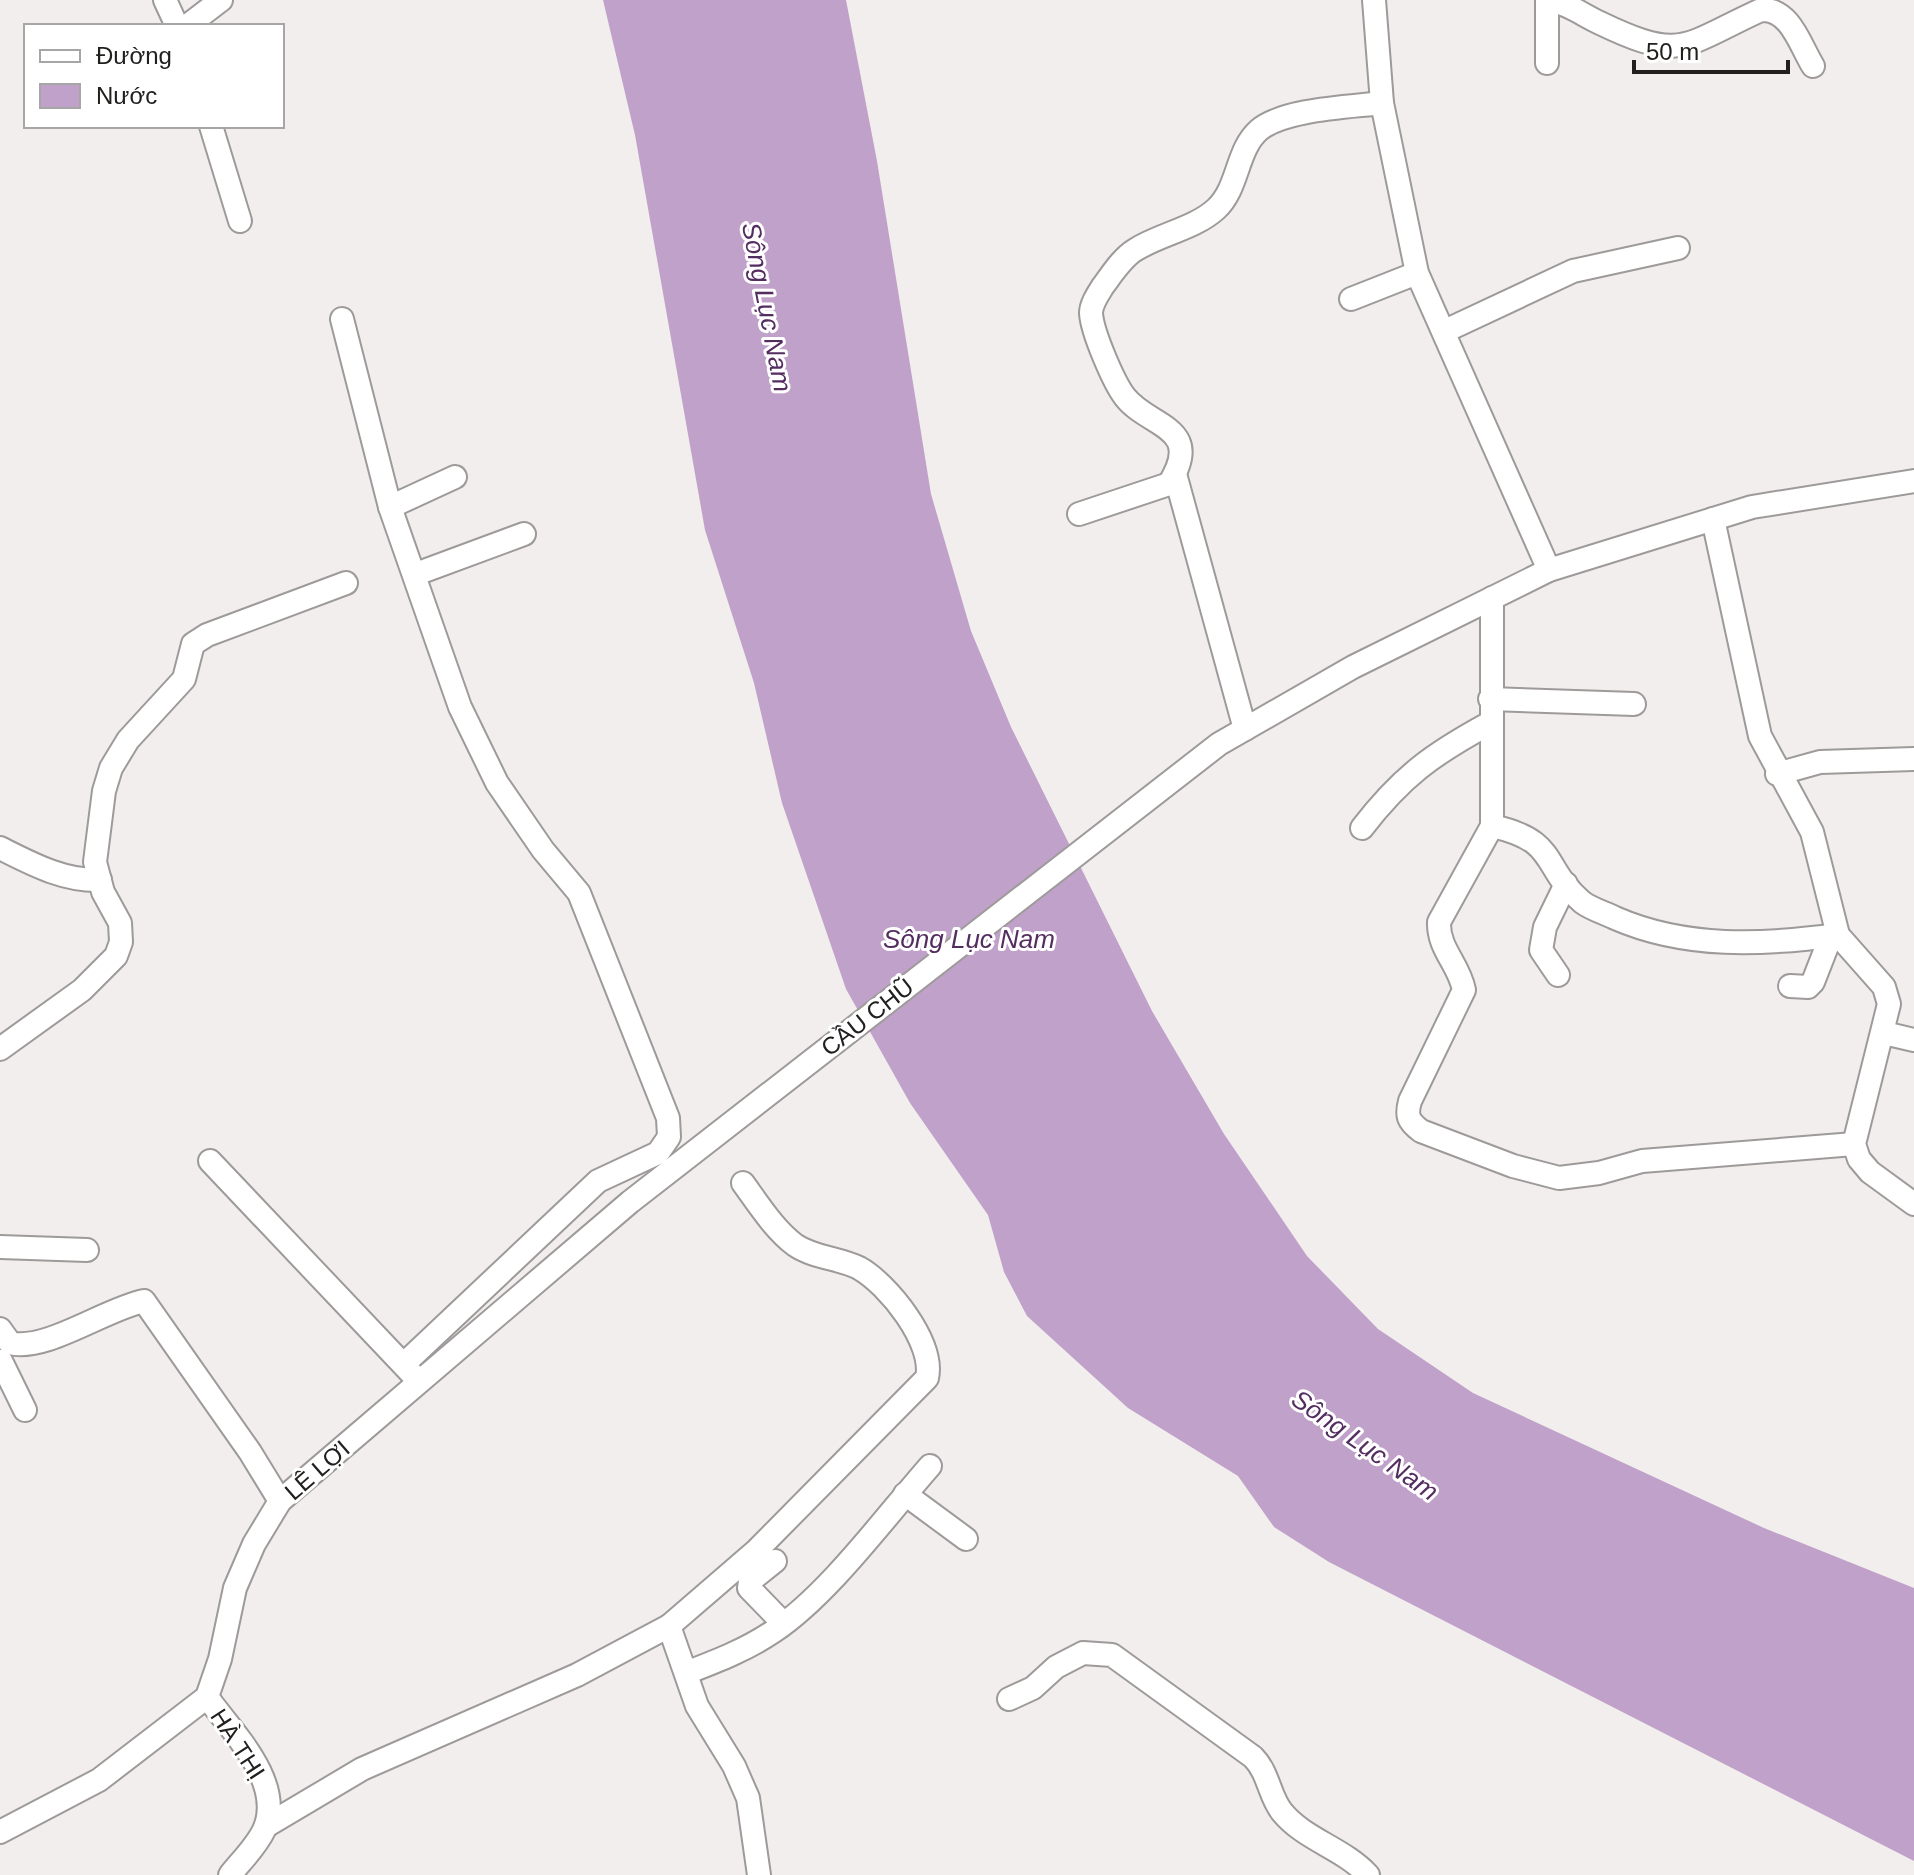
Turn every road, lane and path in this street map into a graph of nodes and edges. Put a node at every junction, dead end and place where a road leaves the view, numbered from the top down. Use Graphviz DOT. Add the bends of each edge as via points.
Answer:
graph roads {
  1 [pos="165,0"];
  2 [pos="221,0"];
  3 [pos="1548,0"];
  4 [pos="1380,2"];
  5 [pos="176,24"];
  6 [pos="190,24"];
  7 [pos="1547,63"];
  8 [pos="1813,66"];
  9 [pos="1382,103"];
  10 [pos="212,128"];
  11 [pos="240,221"];
  12 [pos="1678,248"];
  13 [pos="1417,273"];
  14 [pos="1351,299"];
  15 [pos="342,319"];
  16 [pos="1445,331"];
  17 [pos="1175,474"];
  18 [pos="455,477"];
  19 [pos="1914,481"];
  20 [pos="390,507"];
  21 [pos="1079,514"];
  22 [pos="1713,519"];
  23 [pos="524,534"];
  24 [pos="1549,570"];
  25 [pos="416,574"];
  26 [pos="346,583"];
  27 [pos="1492,598"];
  28 [pos="1490,699"];
  29 [pos="1634,704"];
  30 [pos="1490,723"];
  31 [pos="1245,729"];
  32 [pos="1914,759"];
  33 [pos="1777,774"];
  34 [pos="1492,826"];
  35 [pos="1362,828"];
  36 [pos="0,848"];
  37 [pos="100,880"];
  38 [pos="1566,884"];
  39 [pos="1835,935"];
  40 [pos="1558,975"];
  41 [pos="1790,986"];
  42 [pos="1884,1033"];
  43 [pos="1914,1040"];
  44 [pos="0,1049"];
  45 [pos="1854,1144"];
  46 [pos="210,1161"];
  47 [pos="743,1183"];
  48 [pos="630,1202"];
  49 [pos="1914,1204"];
  50 [pos="0,1247"];
  51 [pos="87,1250"];
  52 [pos="3,1349"];
  53 [pos="404,1364"];
  54 [pos="420,1381"];
  55 [pos="25,1410"];
  56 [pos="930,1466"];
  57 [pos="905,1494"];
  58 [pos="280,1501"];
  59 [pos="966,1539"];
  60 [pos="775,1561"];
  61 [pos="783,1623"];
  62 [pos="669,1626"];
  63 [pos="686,1673"];
  64 [pos="207,1697"];
  65 [pos="1009,1699"];
  66 [pos="266,1826"];
  67 [pos="0,1832"];
  68 [pos="230,1875"];
  69 [pos="759,1875"];
  70 [pos="1368,1875"];
  1 -- 5 [label="street"];
  2 -- 6 [label="street"];
  3 -- 7 [label="street"];
  3 -- 8 [label="street" via="1662,47 1697,43 1761,10 1772,10 1782,14"];
  4 -- 9 [label="street"];
  9 -- 13 [label="street"];
  9 -- 17 [label="street" via="1316,111 1258,131 1229,194 1215,210 1132,251 1097,295 1091,311 1095,331 1126,398 1176,437 1180,450"];
  10 -- 11 [label="street"];
  12 -- 16 [label="street" via="1573,271"];
  13 -- 14 [label="street"];
  13 -- 16 [label="street"];
  15 -- 20 [label="street"];
  16 -- 24 [label="street"];
  17 -- 21 [label="street" via="1169,484"];
  17 -- 31 [label="street"];
  18 -- 20 [label="street"];
  19 -- 22 [label="street, CẦU CHŨ" via="1752,507"];
  20 -- 25 [label="street"];
  22 -- 24 [label="street, CẦU CHŨ"];
  22 -- 33 [label="street" via="1760,736"];
  23 -- 25 [label="street"];
  24 -- 27 [label="street, CẦU CHŨ"];
  25 -- 53 [label="street" via="460,707 497,783 579,893 647,1058 668,1118 669,1137 647,1160 598,1181"];
  26 -- 37 [label="street" via="193,644 184,679 128,740 111,768 95,862"];
  27 -- 28 [label="street"];
  27 -- 31 [label="street, CẦU CHŨ" via="1353,667"];
  28 -- 29 [label="street"];
  28 -- 30 [label="street"];
  30 -- 34 [label="street"];
  30 -- 35 [label="street" via="1436,753 1392,789"];
  31 -- 48 [label="street, CẦU CHŨ"];
  32 -- 33 [label="street" via="1820,762"];
  33 -- 39 [label="street" via="1812,832"];
  34 -- 38 [label="street" via="1528,836"];
  34 -- 45 [label="street" via="1439,922 1439,937 1464,990 1410,1101 1410,1123 1513,1166 1559,1178 1642,1161"];
  36 -- 37 [label="street" via="67,877"];
  37 -- 44 [label="street" via="120,923 116,956 82,990"];
  38 -- 39 [label="street" via="1584,904 1681,940"];
  38 -- 40 [label="street" via="1545,927 1541,950"];
  39 -- 41 [label="street" via="1813,982 1808,987"];
  39 -- 42 [label="street" via="1884,987 1889,1004"];
  42 -- 43 [label="street"];
  42 -- 45 [label="street"];
  45 -- 49 [label="street" via="1870,1172"];
  46 -- 53 [label="street"];
  47 -- 62 [label="street" via="771,1222 796,1245 880,1281 919,1337 930,1364 927,1378 757,1550"];
  48 -- 54 [label="street, LÊ LỢI"];
  50 -- 51 [label="street"];
  52 -- 55 [label="street"];
  52 -- 58 [label="street" via="32,1345 144,1301"];
  53 -- 54 [label="street"];
  54 -- 58 [label="street, LÊ LỢI"];
  56 -- 57 [label="street"];
  57 -- 59 [label="street"];
  57 -- 61 [label="street"];
  58 -- 64 [label="street, LÊ LỢI" via="235,1588"];
  60 -- 61 [label="street" via="750,1581 749,1588"];
  61 -- 63 [label="street" via="733,1655"];
  62 -- 63 [label="street"];
  62 -- 66 [label="street" via="577,1675 362,1769"];
  63 -- 69 [label="street" via="697,1706 748,1798"];
  64 -- 66 [label="street, HÀ THỊ" via="258,1768 268,1792"];
  64 -- 67 [label="street" via="99,1780"];
  65 -- 70 [label="street" via="1083,1653 1112,1655 1253,1757 1283,1814 1352,1857"];
  66 -- 68 [label="street"];
}
